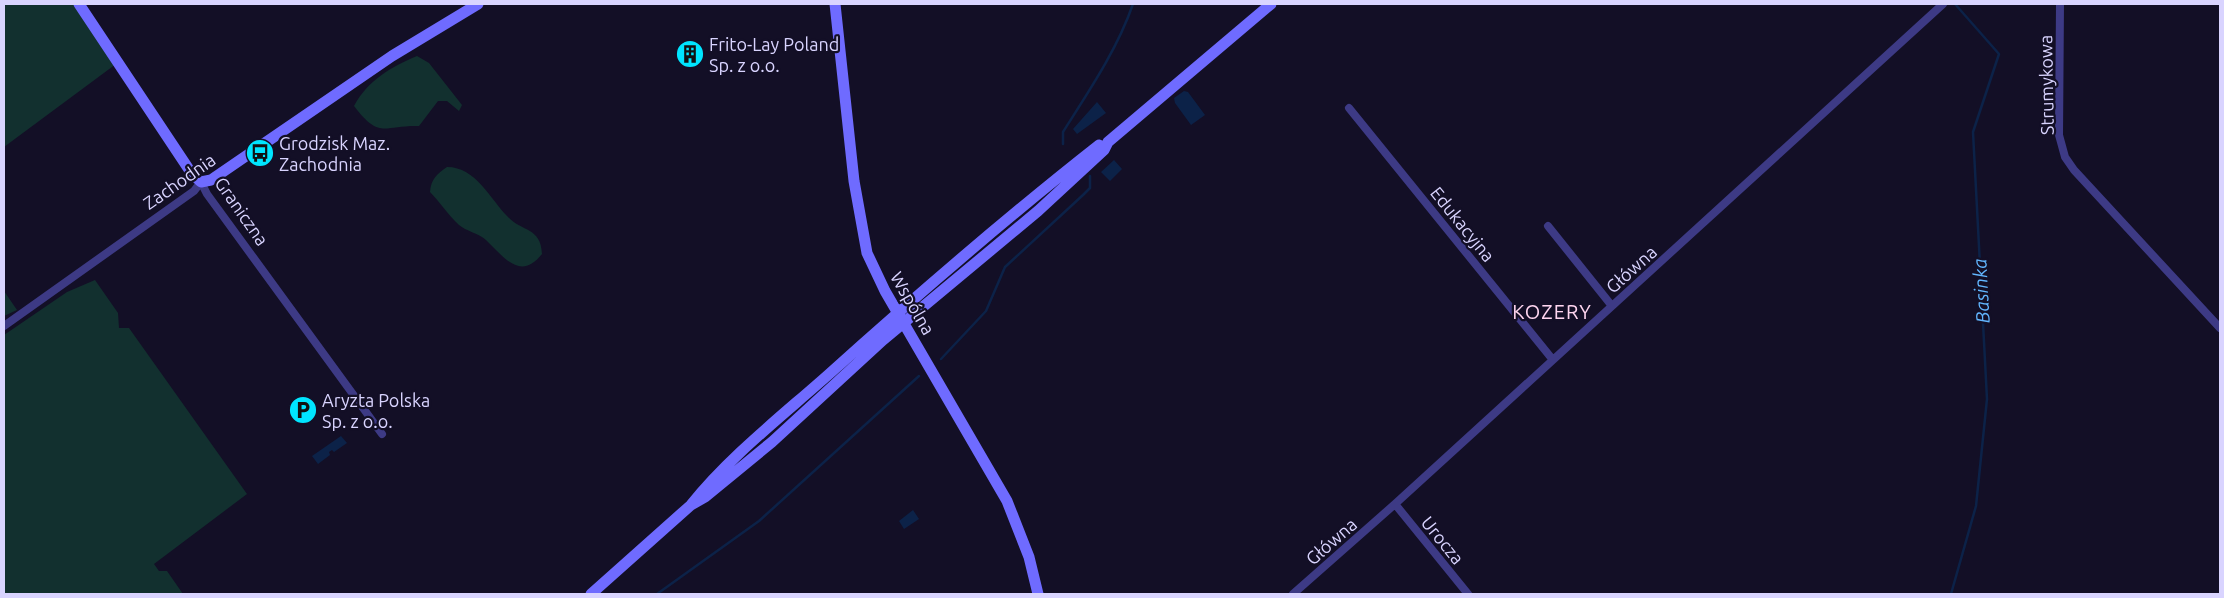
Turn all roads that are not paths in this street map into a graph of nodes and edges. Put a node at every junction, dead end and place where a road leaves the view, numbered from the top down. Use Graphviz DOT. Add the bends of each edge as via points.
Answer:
graph roads {
  1 [pos="79,4"];
  2 [pos="478,4"];
  3 [pos="835,4"];
  4 [pos="1271,4"];
  5 [pos="1943,4"];
  6 [pos="2060,4"];
  7 [pos="1349,108"];
  8 [pos="1108,142"];
  9 [pos="202,182"];
  10 [pos="1548,226"];
  11 [pos="1612,306"];
  12 [pos="898,313"];
  13 [pos="904,324"];
  14 [pos="4,326"];
  15 [pos="2220,328"];
  16 [pos="1553,360"];
  17 [pos="382,434"];
  18 [pos="1395,504"];
  19 [pos="691,505"];
  20 [pos="591,594"];
  21 [pos="1038,594"];
  22 [pos="1292,594"];
  23 [pos="1468,594"];
  1 -- 9 [label="main road, Graniczna" via="192,174"];
  2 -- 9 [label="main road, Zachodnia" via="392,56 211,180"];
  3 -- 12 [label="main road, Wspólna" via="862,236 872,266"];
  4 -- 8 [label="main road"];
  5 -- 11 [label="street, Główna"];
  6 -- 15 [label="street, Strumykowa" via="2059,135 2065,157"];
  7 -- 16 [label="street, Edukacyjna"];
  8 -- 12 [label="main road" via="1099,145 1030,200"];
  8 -- 13 [label="main road" via="1104,150 1038,211"];
  9 -- 14 [label="street, Zachodnia" via="194,192"];
  9 -- 17 [label="street, Graniczna" via="207,194"];
  10 -- 11 [label="street"];
  11 -- 16 [label="street, Główna"];
  12 -- 13 [label="main road, Wspólna"];
  12 -- 19 [label="main road" via="768,428"];
  13 -- 19 [label="main road" via="772,442 706,497"];
  13 -- 21 [label="main road, Wspólna" via="1007,501"];
  16 -- 18 [label="street, Główna"];
  18 -- 22 [label="street, Główna"];
  18 -- 23 [label="street, Urocza"];
  19 -- 20 [label="main road"];
}
